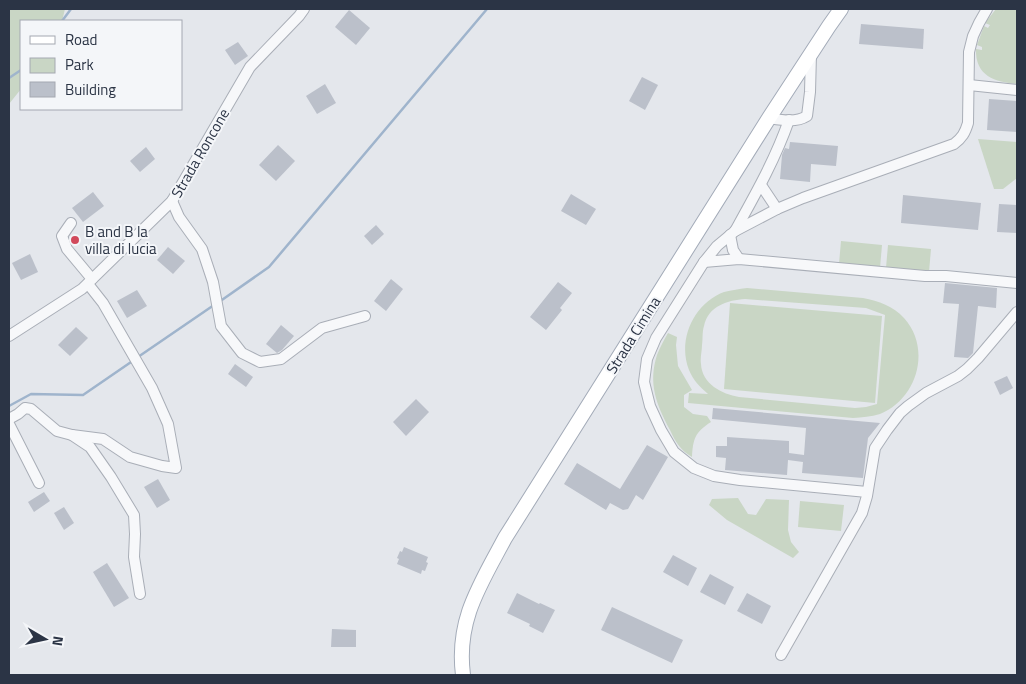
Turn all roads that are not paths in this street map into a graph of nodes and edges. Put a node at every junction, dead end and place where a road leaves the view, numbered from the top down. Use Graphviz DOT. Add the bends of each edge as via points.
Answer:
graph roads {
  1 [pos="304,9"];
  2 [pos="841,9"];
  3 [pos="987,9"];
  4 [pos="811,53"];
  5 [pos="969,86"];
  6 [pos="1017,90"];
  7 [pos="769,118"];
  8 [pos="789,120"];
  9 [pos="761,185"];
  10 [pos="172,201"];
  11 [pos="777,209"];
  12 [pos="71,223"];
  13 [pos="733,233"];
  14 [pos="739,259"];
  15 [pos="704,262"];
  16 [pos="90,282"];
  17 [pos="1017,282"];
  18 [pos="1017,312"];
  19 [pos="365,316"];
  20 [pos="9,336"];
  21 [pos="9,419"];
  22 [pos="9,424"];
  23 [pos="72,435"];
  24 [pos="39,483"];
  25 [pos="867,492"];
  26 [pos="140,594"];
  27 [pos="781,655"];
  28 [pos="463,675"];
  1 -- 10 [label="street, Strada Roncone" via="250,67"];
  2 -- 4 [label="main road, Strada Cimina"];
  3 -- 5 [label="street" via="969,52"];
  4 -- 7 [label="main road, Strada Cimina"];
  4 -- 8 [label="street" via="807,116"];
  5 -- 6 [label="street"];
  5 -- 11 [label="street" via="966,132 954,144"];
  7 -- 8 [label="street"];
  7 -- 28 [label="main road, Strada Cimina" via="505,538 467,614 461,650"];
  8 -- 9 [label="street"];
  9 -- 11 [label="street"];
  9 -- 13 [label="street"];
  10 -- 16 [label="street, Strada Roncone"];
  10 -- 19 [label="street" via="179,217 202,249 213,282 221,326 242,353 260,362 281,359 322,328"];
  11 -- 13 [label="street"];
  12 -- 16 [label="street" via="62,236"];
  13 -- 14 [label="street" via="733,250"];
  13 -- 15 [label="street"];
  14 -- 15 [label="street"];
  14 -- 17 [label="street"];
  15 -- 25 [label="street" via="656,338 647,359 644,382 650,406 674,452 694,468 714,476"];
  16 -- 20 [label="street, Strada Roncone"];
  16 -- 23 [label="street" via="152,388 168,424 176,468 130,457 103,439"];
  18 -- 25 [label="street" via="967,369 900,413 876,448"];
  21 -- 23 [label="street" via="24,408 31,409 57,431"];
  22 -- 24 [label="street"];
  23 -- 26 [label="street" via="90,447 134,515 134,557"];
  25 -- 27 [label="street" via="862,513"];
}
